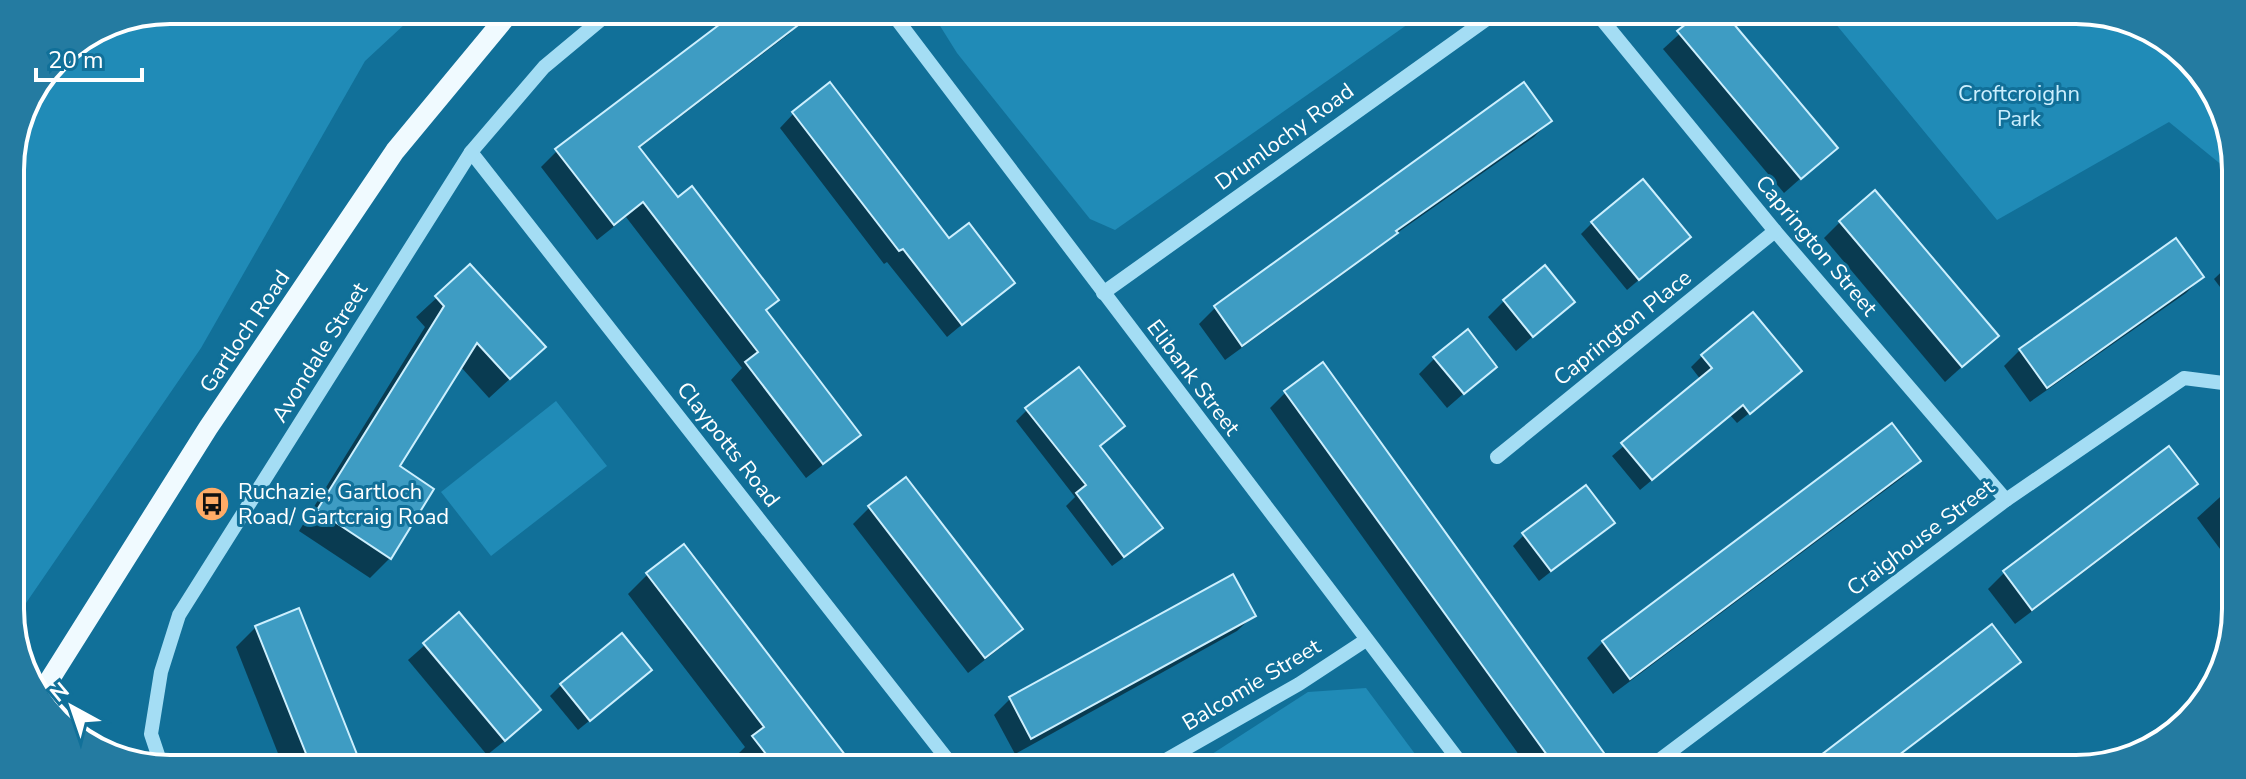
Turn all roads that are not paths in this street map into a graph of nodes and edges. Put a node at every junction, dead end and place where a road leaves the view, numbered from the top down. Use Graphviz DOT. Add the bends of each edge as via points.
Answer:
graph roads {
  1 [pos="500,24"];
  2 [pos="596,24"];
  3 [pos="900,24"];
  4 [pos="1480,24"];
  5 [pos="1606,24"];
  6 [pos="471,152"];
  7 [pos="1775,231"];
  8 [pos="1103,293"];
  9 [pos="2222,383"];
  10 [pos="1497,457"];
  11 [pos="2006,500"];
  12 [pos="1366,640"];
  13 [pos="46,685"];
  14 [pos="158,754"];
  15 [pos="944,755"];
  16 [pos="1175,755"];
  17 [pos="1455,755"];
  18 [pos="1666,755"];
  1 -- 13 [label="main road, Gartloch Road" via="395,151 208,428"];
  2 -- 6 [label="street, Avondale Street" via="544,67"];
  3 -- 8 [label="street, Elibank Street"];
  4 -- 8 [label="street, Drumlochy Road"];
  5 -- 7 [label="street, Caprington Street"];
  6 -- 14 [label="street, Avondale Street" via="179,615 161,672 151,734"];
  6 -- 15 [label="street, Claypotts Road"];
  7 -- 10 [label="street, Caprington Place"];
  7 -- 11 [label="street, Caprington Street"];
  8 -- 12 [label="street, Elibank Street"];
  9 -- 11 [label="street, Craighouse Street" via="2184,378"];
  11 -- 18 [label="street, Craighouse Street"];
  12 -- 16 [label="street, Balcomie Street"];
  12 -- 17 [label="street, Elibank Street"];
}
